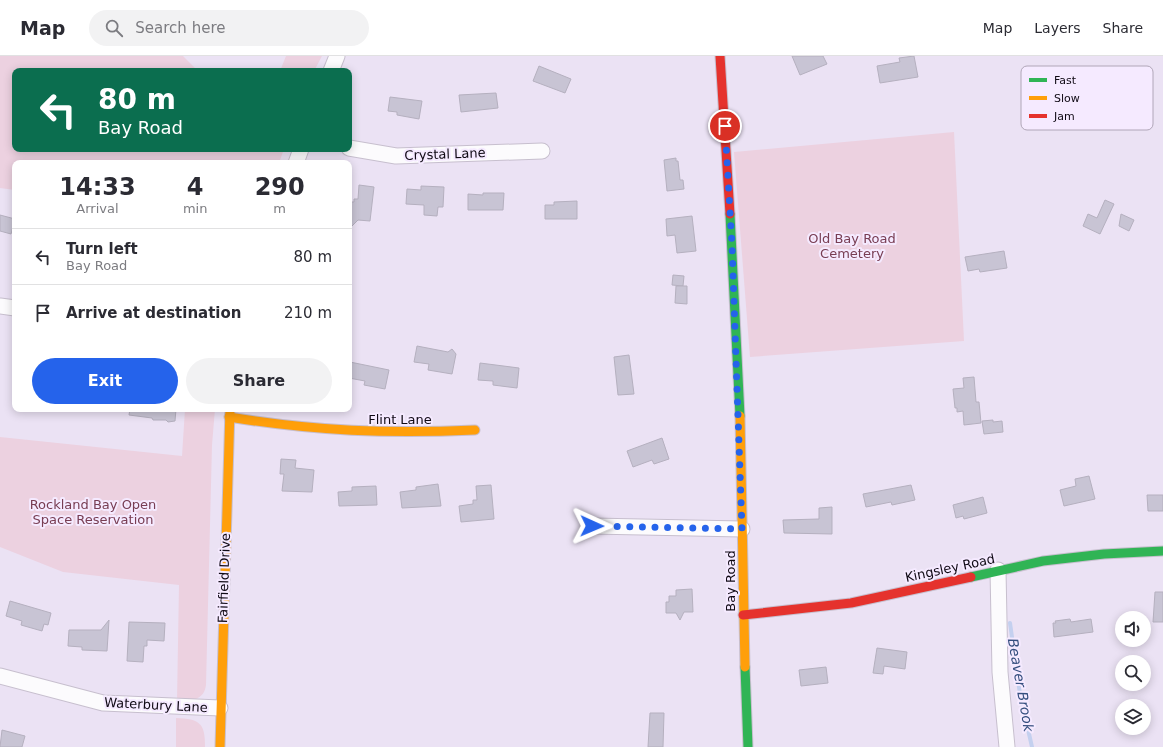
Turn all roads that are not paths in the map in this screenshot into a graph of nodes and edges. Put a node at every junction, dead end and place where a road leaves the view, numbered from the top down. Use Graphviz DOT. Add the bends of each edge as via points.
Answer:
graph roads {
  1 [pos="337,56"];
  2 [pos="720,56"];
  3 [pos="332,68"];
  4 [pos="352,149"];
  5 [pos="542,152"];
  6 [pos="0,306"];
  7 [pos="12,308"];
  8 [pos="230,413"];
  9 [pos="475,430"];
  10 [pos="592,526"];
  11 [pos="742,529"];
  12 [pos="1163,551"];
  13 [pos="998,570"];
  14 [pos="743,615"];
  15 [pos="0,676"];
  16 [pos="220,708"];
  17 [pos="220,747"];
  18 [pos="748,747"];
  19 [pos="1008,747"];
  1 -- 3 [label="street"];
  2 -- 11 [label="street, Bay Road" via="732,245"];
  4 -- 5 [label="street, Crystal Lane" via="396,156"];
  6 -- 7 [label="street"];
  8 -- 9 [label="street, Flint Lane" via="291,427 356,432"];
  8 -- 16 [label="street, Fairfield Drive"];
  10 -- 11 [label="street"];
  11 -- 14 [label="street, Bay Road"];
  12 -- 13 [label="street, Kingsley Road" via="1097,554"];
  13 -- 14 [label="street, Kingsley Road" via="851,603"];
  13 -- 19 [label="street" via="999,654"];
  14 -- 18 [label="street, Bay Road"];
  15 -- 16 [label="street, Waterbury Lane" via="103,703"];
  16 -- 17 [label="street, Fairfield Drive"];
}
